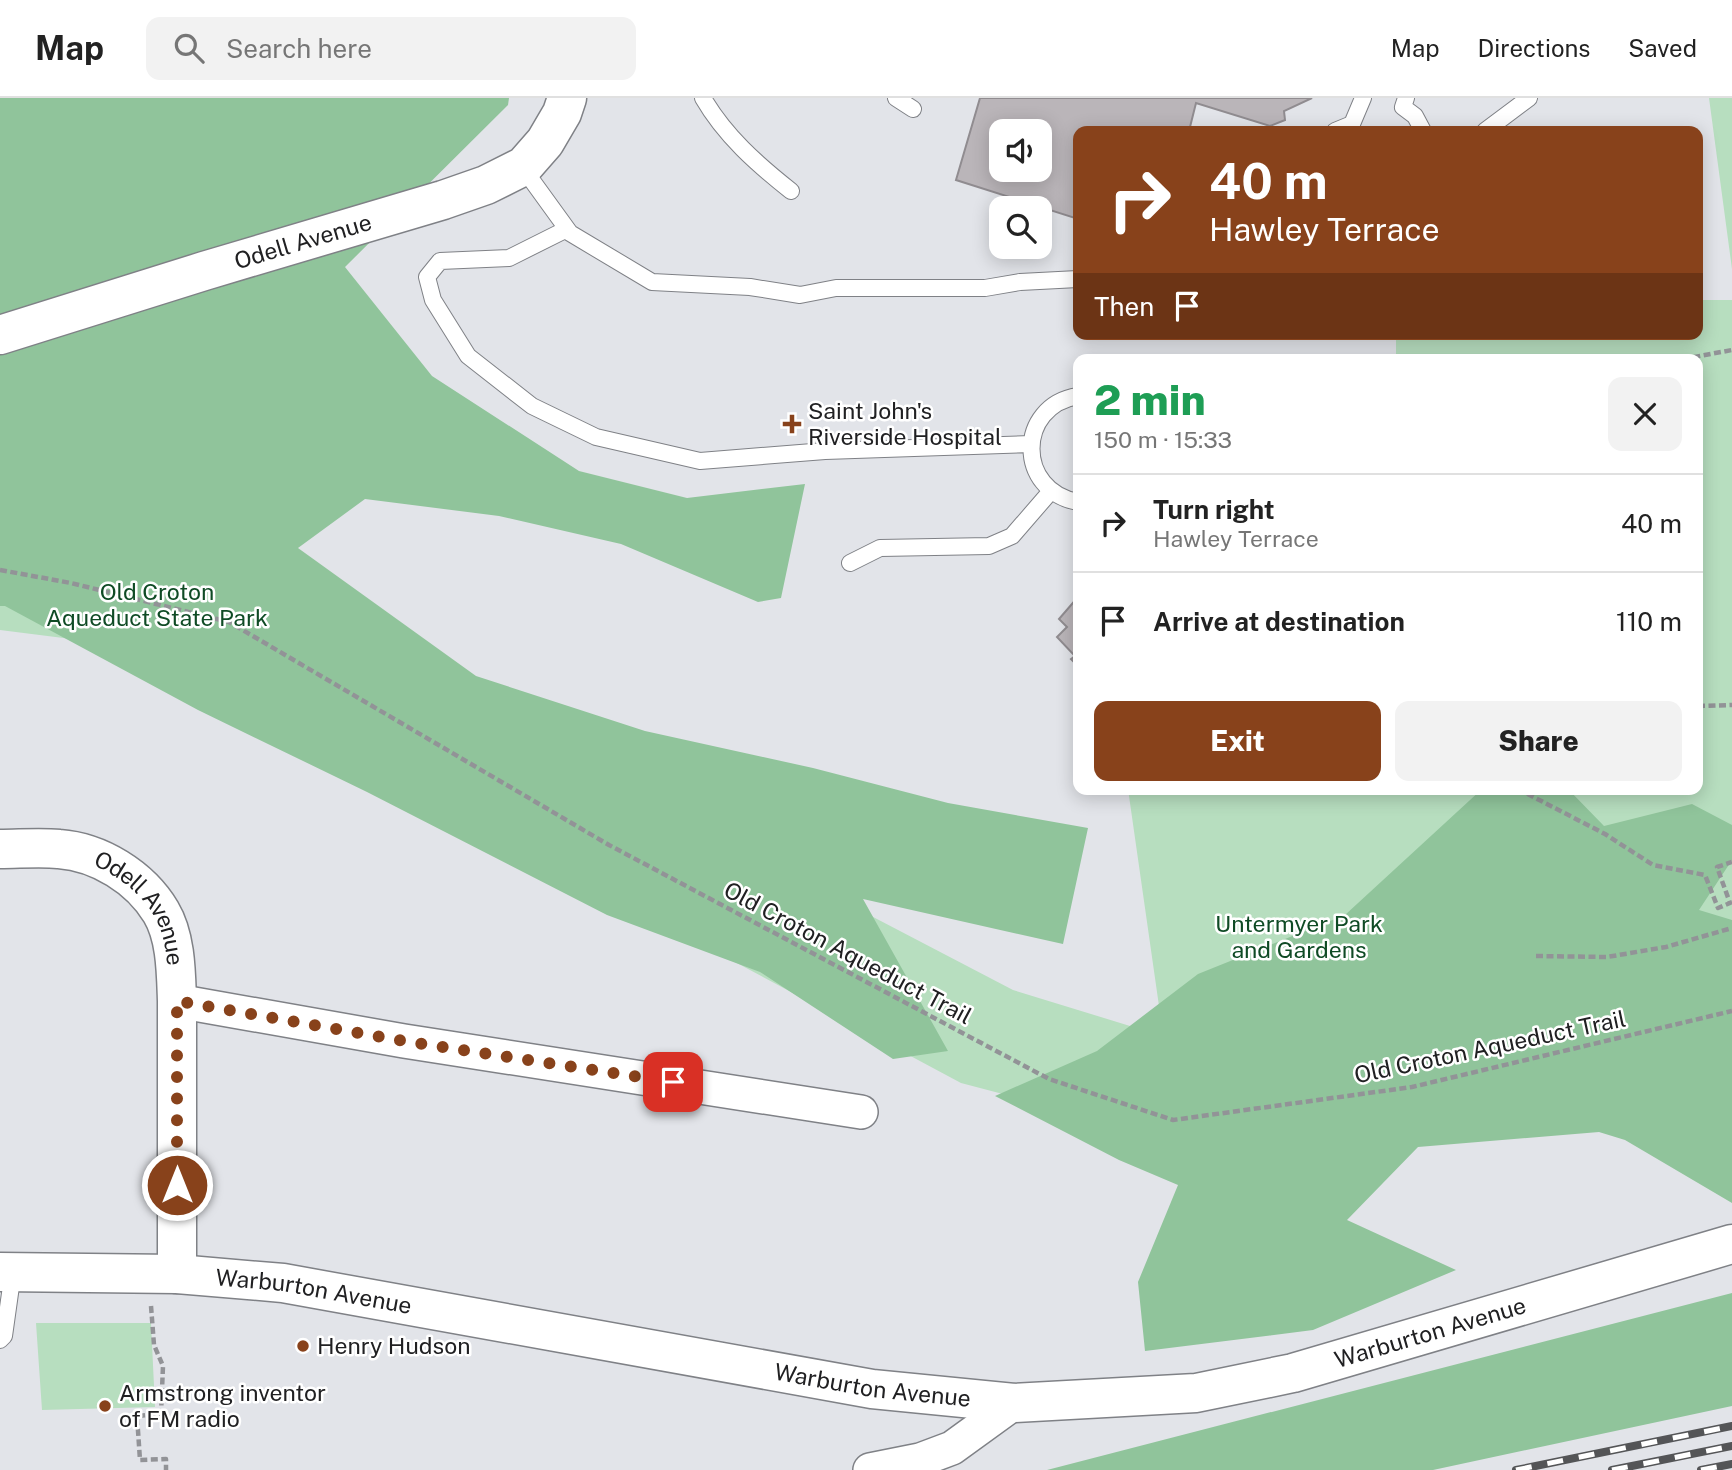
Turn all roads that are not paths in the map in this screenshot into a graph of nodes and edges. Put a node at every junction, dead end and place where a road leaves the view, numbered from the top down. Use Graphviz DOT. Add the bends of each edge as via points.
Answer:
graph roads {
  1 [pos="567,98"];
  2 [pos="703,98"];
  3 [pos="896,98"];
  4 [pos="1363,98"];
  5 [pos="1406,98"];
  6 [pos="1529,98"];
  7 [pos="914,109"];
  8 [pos="1347,126"];
  9 [pos="1420,126"];
  10 [pos="1492,126"];
  11 [pos="524,166"];
  12 [pos="791,191"];
  13 [pos="567,229"];
  14 [pos="1073,279"];
  15 [pos="0,335"];
  16 [pos="1073,397"];
  17 [pos="1031,444"];
  18 [pos="1051,491"];
  19 [pos="1073,501"];
  20 [pos="850,563"];
  21 [pos="0,849"];
  22 [pos="177,1001"];
  23 [pos="862,1112"];
  24 [pos="1732,1244"];
  25 [pos="6,1272"];
  26 [pos="163,1274"];
  27 [pos="0,1340"];
  28 [pos="1014,1403"];
  29 [pos="870,1470"];
  1 -- 11 [label="street, Odell Avenue" via="545,142"];
  2 -- 12 [label="lane" via="750,158"];
  3 -- 7 [label="lane"];
  4 -- 8 [label="lane"];
  5 -- 9 [label="lane" via="1403,107"];
  6 -- 10 [label="lane"];
  11 -- 13 [label="lane"];
  11 -- 15 [label="street, Odell Avenue" via="461,194"];
  13 -- 14 [label="lane" via="652,282 750,287 800,295 836,288 985,288"];
  13 -- 17 [label="lane" via="509,258 440,261 427,277 433,300 468,356 532,406 596,437 700,461 825,451"];
  16 -- 17 [label="lane" via="1058,401 1045,412"];
  17 -- 18 [label="lane" via="1032,462"];
  18 -- 19 [label="lane"];
  18 -- 20 [label="lane" via="1012,536 989,546 880,548"];
  21 -- 22 [label="street, Odell Avenue" via="80,852 126,873 162,913 176,968"];
  22 -- 23 [label="street"];
  22 -- 26 [label="street, Odell Avenue"];
  24 -- 28 [label="street, Warburton Avenue" via="1293,1373 1196,1393"];
  25 -- 26 [label="street, Warburton Avenue"];
  25 -- 27 [label="lane" via="4,1336"];
  26 -- 28 [label="street, Warburton Avenue" via="283,1283 872,1389"];
  28 -- 29 [label="street" via="952,1448"];
}
